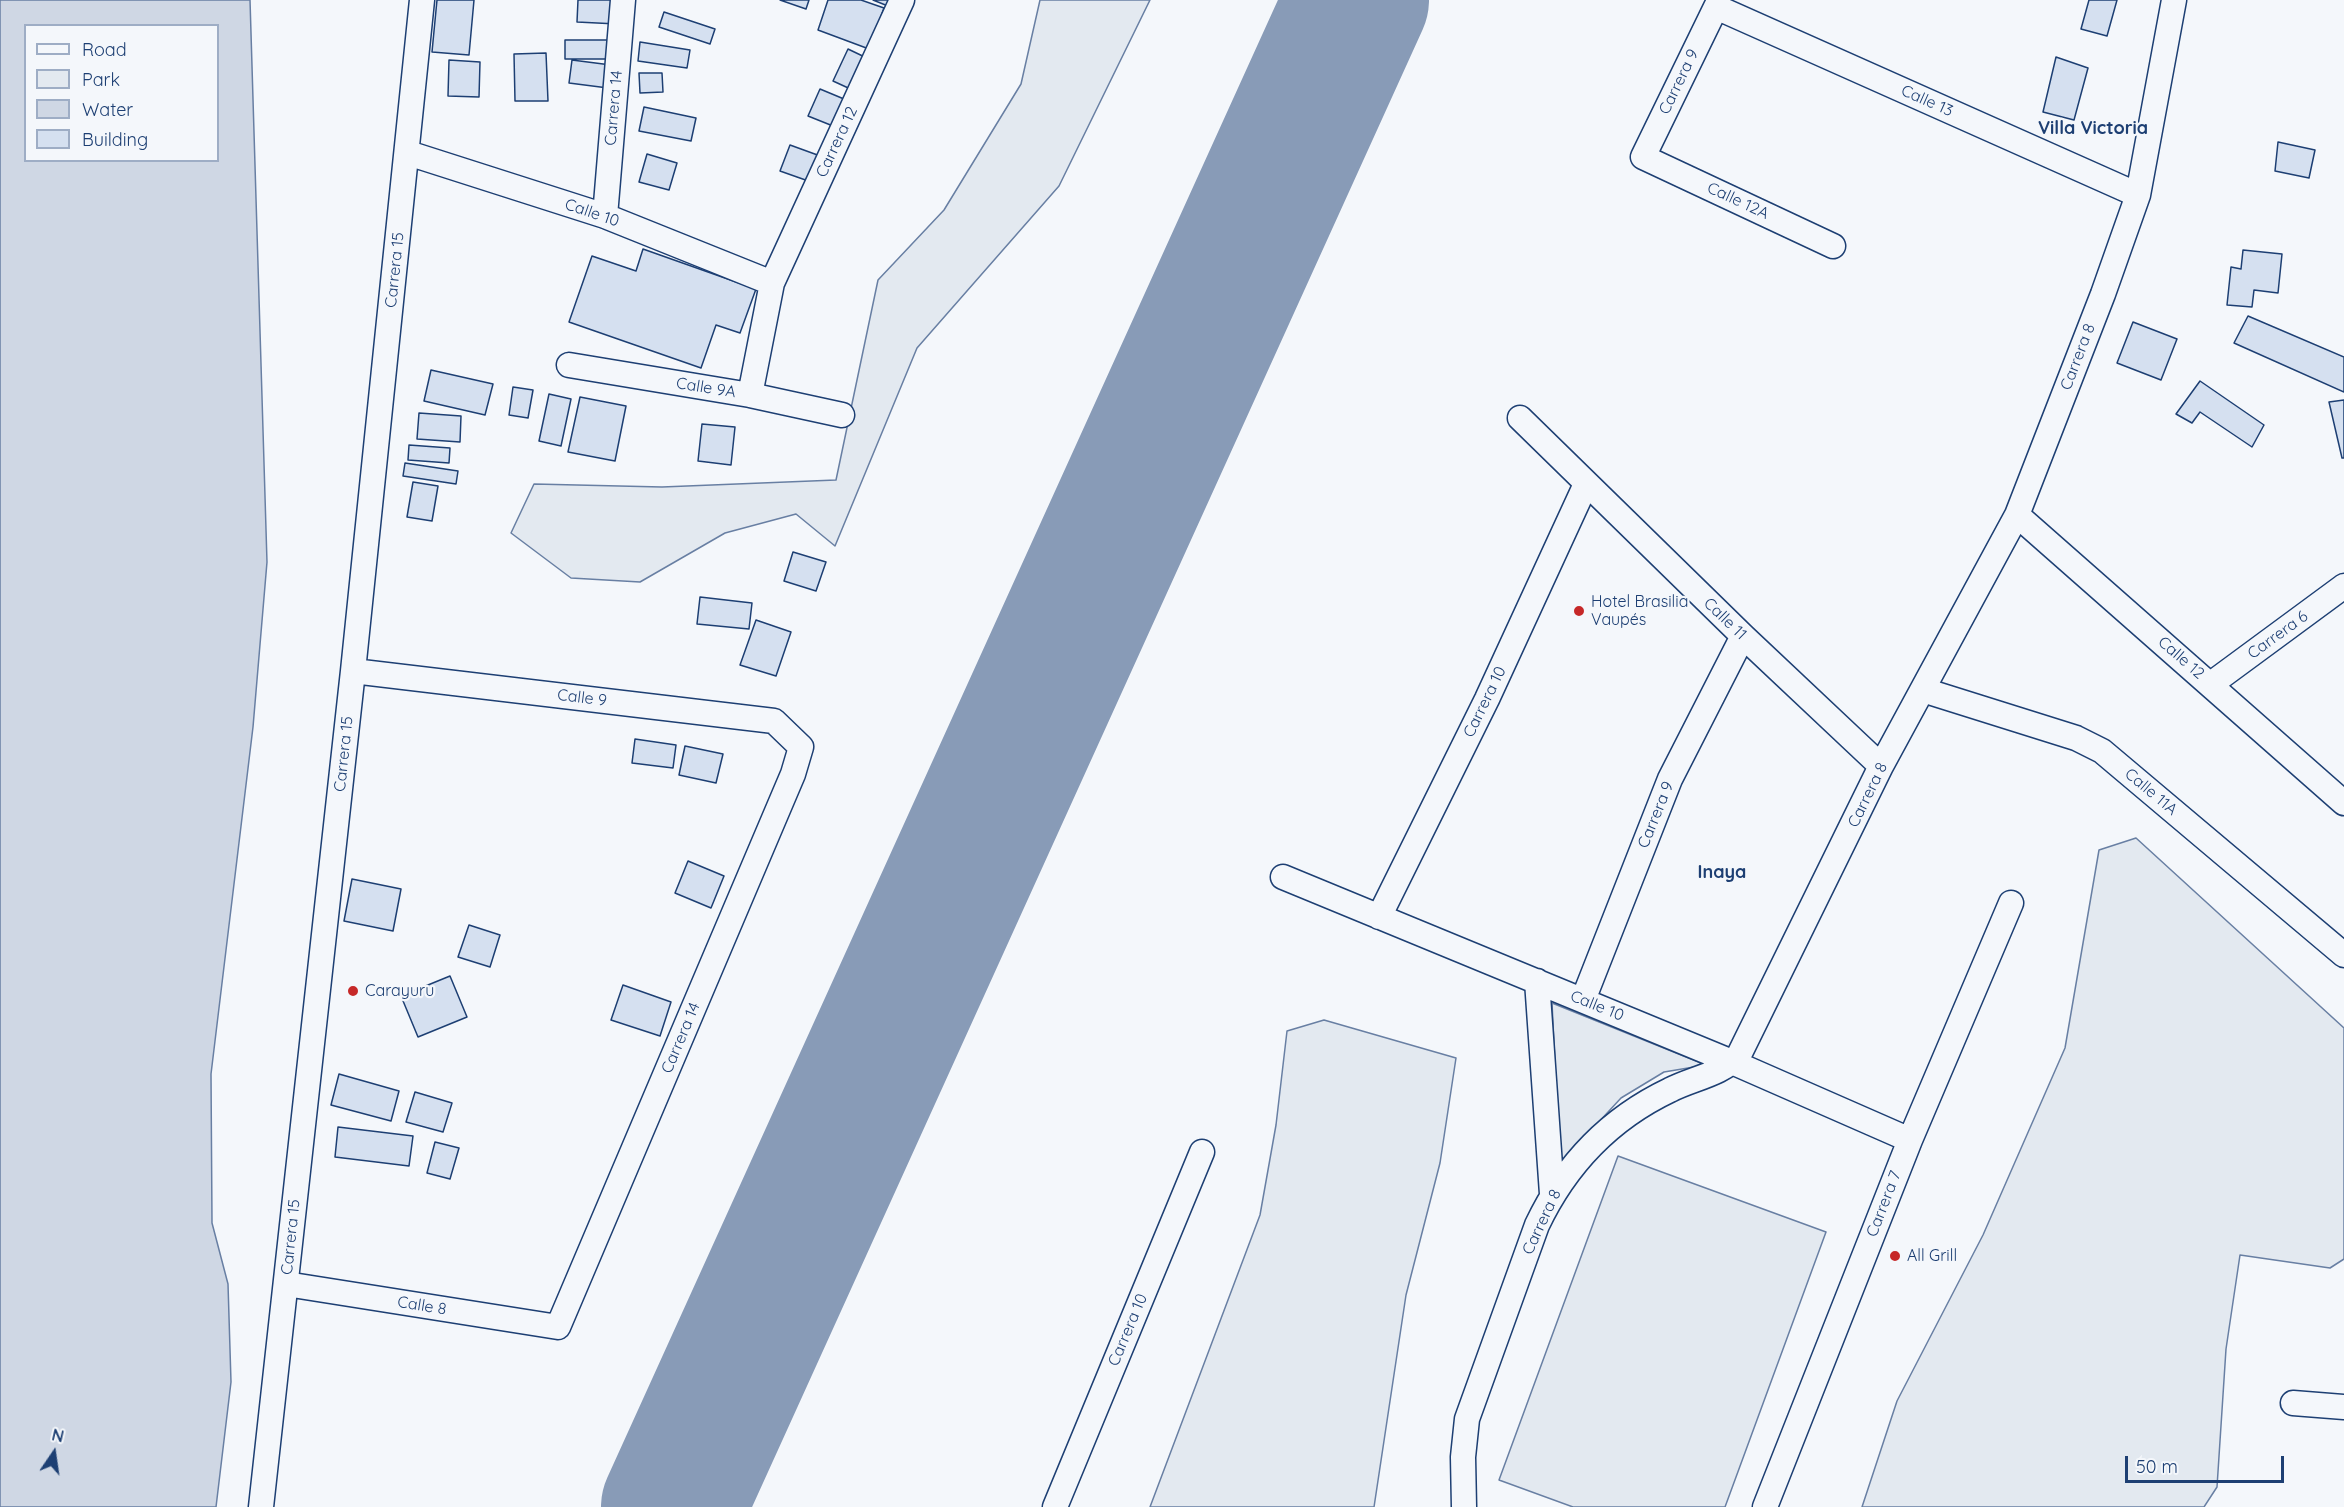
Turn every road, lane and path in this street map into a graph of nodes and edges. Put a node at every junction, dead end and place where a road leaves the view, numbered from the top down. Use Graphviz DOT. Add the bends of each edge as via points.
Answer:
graph roads {
  1 [pos="422,0"];
  2 [pos="623,0"];
  3 [pos="902,0"];
  4 [pos="2174,0"];
  5 [pos="1716,7"];
  6 [pos="408,153"];
  7 [pos="1643,157"];
  8 [pos="2138,195"];
  9 [pos="605,216"];
  10 [pos="1833,246"];
  11 [pos="772,283"];
  12 [pos="569,365"];
  13 [pos="750,395"];
  14 [pos="843,415"];
  15 [pos="1520,418"];
  16 [pos="1586,484"];
  17 [pos="2017,515"];
  18 [pos="2344,586"];
  19 [pos="1743,636"];
  20 [pos="353,671"];
  21 [pos="2211,684"];
  22 [pos="1923,690"];
  23 [pos="801,747"];
  24 [pos="1881,766"];
  25 [pos="2344,803"];
  26 [pos="1283,878"];
  27 [pos="2011,903"];
  28 [pos="1379,917"];
  29 [pos="2344,955"];
  30 [pos="1537,981"];
  31 [pos="1583,1000"];
  32 [pos="1732,1062"];
  33 [pos="1910,1140"];
  34 [pos="1202,1152"];
  35 [pos="1552,1194"];
  36 [pos="285,1284"];
  37 [pos="558,1327"];
  38 [pos="2293,1402"];
  39 [pos="2344,1407"];
  40 [pos="261,1507"];
  41 [pos="1055,1507"];
  42 [pos="1464,1507"];
  43 [pos="1765,1507"];
  1 -- 6 [label="street, Carrera 15"];
  2 -- 9 [label="street, Carrera 14"];
  3 -- 11 [label="street, Carrera 12"];
  4 -- 8 [label="street, Carrera 8"];
  5 -- 7 [label="street, Carrera 9"];
  5 -- 8 [label="street, Calle 13"];
  6 -- 9 [label="street, Calle 10"];
  6 -- 20 [label="street, Carrera 15"];
  7 -- 10 [label="street, Calle 12A"];
  8 -- 17 [label="street, Carrera 8"];
  9 -- 11 [label="street, Calle 10"];
  11 -- 13 [label="street, Carrera 12"];
  12 -- 13 [label="street, Calle 9A"];
  13 -- 14 [label="street, Calle 9A"];
  15 -- 16 [label="street, Calle 11"];
  16 -- 19 [label="street, Calle 11"];
  16 -- 28 [label="street, Carrera 10" via="1487,699"];
  17 -- 21 [label="street, Calle 12"];
  17 -- 22 [label="street, Carrera 8"];
  18 -- 21 [label="street, Carrera 6"];
  19 -- 24 [label="street, Calle 11"];
  19 -- 31 [label="street, Carrera 9" via="1670,779"];
  20 -- 23 [label="street, Calle 9" via="774,721"];
  20 -- 36 [label="street, Carrera 15"];
  21 -- 25 [label="street, Calle 12"];
  22 -- 24 [label="street, Carrera 8"];
  22 -- 29 [label="street, Calle 11A" via="2076,738 2102,751"];
  23 -- 37 [label="street, Carrera 14" via="793,774"];
  24 -- 32 [label="street, Carrera 8" via="1747,1042"];
  26 -- 28 [label="street, Calle 10"];
  27 -- 33 [label="street, Carrera 7"];
  28 -- 30 [label="street, Calle 10"];
  30 -- 31 [label="street, Calle 10"];
  30 -- 35 [label="street"];
  31 -- 32 [label="street, Calle 10"];
  32 -- 33 [label="street, Calle 10"];
  32 -- 35 [label="street, Carrera 8" via="1671,1089 1627,1115 1576,1161"];
  33 -- 43 [label="street, Carrera 7"];
  34 -- 41 [label="street, Carrera 10"];
  35 -- 42 [label="street, Carrera 8" via="1537,1225 1470,1410 1464,1438"];
  36 -- 37 [label="street, Calle 8"];
  36 -- 40 [label="street, Carrera 15"];
  38 -- 39 [label="street"];
}
